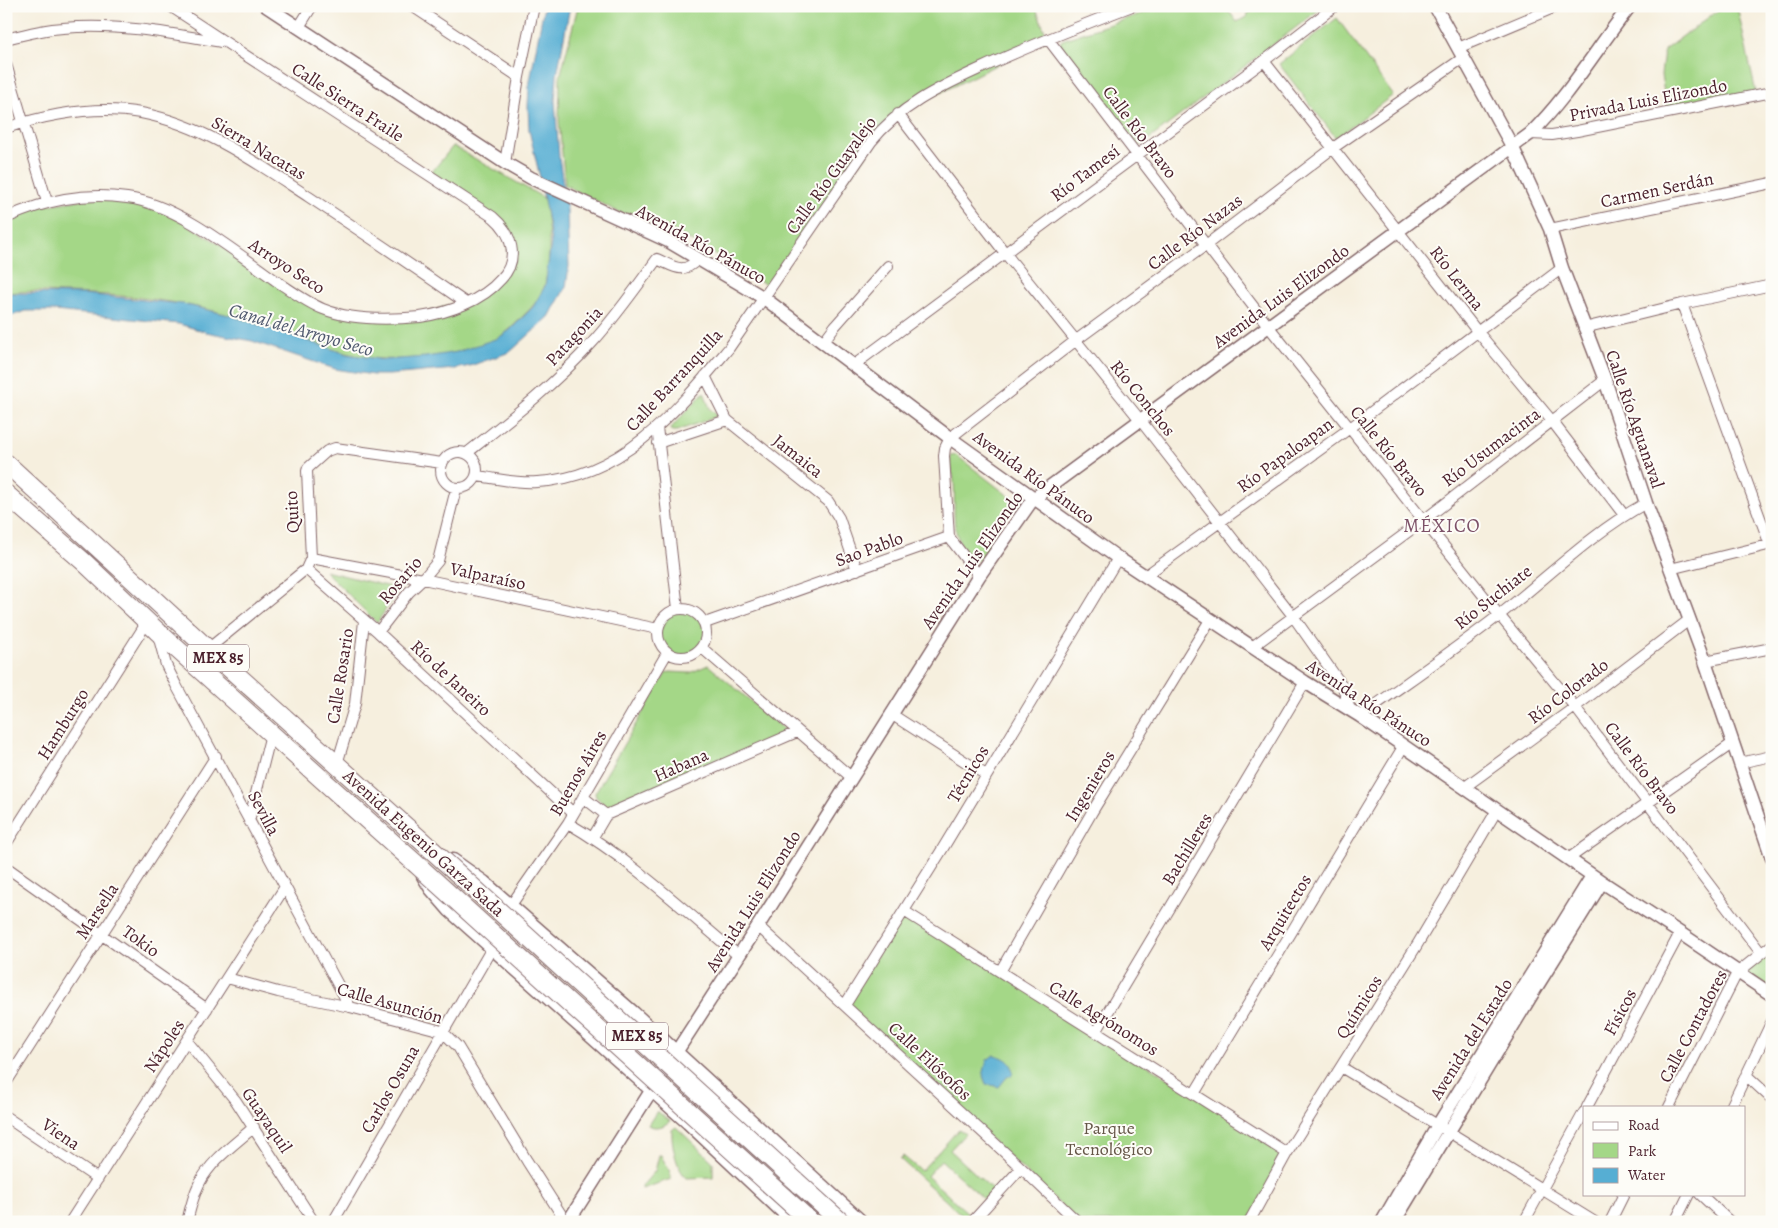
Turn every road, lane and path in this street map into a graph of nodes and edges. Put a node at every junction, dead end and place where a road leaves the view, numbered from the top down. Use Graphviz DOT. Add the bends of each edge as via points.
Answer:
graph roads {
  1 [pos="170,6"];
  2 [pos="266,6"];
  3 [pos="312,6"];
  4 [pos="412,6"];
  5 [pos="534,6"];
  6 [pos="1132,6"];
  7 [pos="1335,6"];
  8 [pos="1434,6"];
  9 [pos="1558,6"];
  10 [pos="1630,6"];
  11 [pos="299,27"];
  12 [pos="6,39"];
  13 [pos="1048,39"];
  14 [pos="227,43"];
  15 [pos="1460,53"];
  16 [pos="1264,61"];
  17 [pos="6,64"];
  18 [pos="519,77"];
  19 [pos="1772,92"];
  20 [pos="898,114"];
  21 [pos="24,122"];
  22 [pos="6,128"];
  23 [pos="1530,134"];
  24 [pos="1333,148"];
  25 [pos="1513,148"];
  26 [pos="1137,155"];
  27 [pos="505,162"];
  28 [pos="1772,183"];
  29 [pos="47,202"];
  30 [pos="6,218"];
  31 [pos="505,229"];
  32 [pos="1550,229"];
  33 [pos="1400,231"];
  34 [pos="1206,245"];
  35 [pos="1006,253"];
  36 [pos="698,259"];
  37 [pos="888,266"];
  38 [pos="1562,268"];
  39 [pos="1772,285"];
  40 [pos="764,298"];
  41 [pos="466,303"];
  42 [pos="1682,304"];
  43 [pos="1269,328"];
  44 [pos="1584,328"];
  45 [pos="1477,331"];
  46 [pos="1075,341"];
  47 [pos="823,342"];
  48 [pos="854,365"];
  49 [pos="705,376"];
  50 [pos="1604,380"];
  51 [pos="727,420"];
  52 [pos="1141,421"];
  53 [pos="1552,421"];
  54 [pos="657,427"];
  55 [pos="1350,428"];
  56 [pos="950,438"];
  57 [pos="658,443"];
  58 [pos="467,453"];
  59 [pos="6,463"];
  60 [pos="442,463"];
  61 [pos="476,476"];
  62 [pos="456,489"];
  63 [pos="6,494"];
  64 [pos="1033,499"];
  65 [pos="1646,503"];
  66 [pos="1624,515"];
  67 [pos="1424,520"];
  68 [pos="1220,521"];
  69 [pos="949,537"];
  70 [pos="1771,545"];
  71 [pos="311,558"];
  72 [pos="1118,558"];
  73 [pos="306,569"];
  74 [pos="1670,569"];
  75 [pos="857,570"];
  76 [pos="979,576"];
  77 [pos="1145,576"];
  78 [pos="423,579"];
  79 [pos="678,609"];
  80 [pos="1499,615"];
  81 [pos="1293,616"];
  82 [pos="1210,620"];
  83 [pos="1689,620"];
  84 [pos="364,621"];
  85 [pos="705,623"];
  86 [pos="152,627"];
  87 [pos="658,629"];
  88 [pos="378,632"];
  89 [pos="1252,647"];
  90 [pos="702,648"];
  91 [pos="1772,648"];
  92 [pos="208,649"];
  93 [pos="668,653"];
  94 [pos="1705,661"];
  95 [pos="1305,682"];
  96 [pos="1575,707"];
  97 [pos="1355,713"];
  98 [pos="891,714"];
  99 [pos="797,732"];
  100 [pos="272,734"];
  101 [pos="1733,743"];
  102 [pos="1402,747"];
  103 [pos="216,756"];
  104 [pos="1772,756"];
  105 [pos="1739,763"];
  106 [pos="337,764"];
  107 [pos="986,775"];
  108 [pos="851,778"];
  109 [pos="1465,787"];
  110 [pos="582,797"];
  111 [pos="1648,802"];
  112 [pos="1497,810"];
  113 [pos="606,815"];
  114 [pos="570,818"];
  115 [pos="250,821"];
  116 [pos="11,828"];
  117 [pos="592,837"];
  118 [pos="6,844"];
  119 [pos="431,849"];
  120 [pos="1772,858"];
  121 [pos="1568,859"];
  122 [pos="414,861"];
  123 [pos="6,867"];
  124 [pos="1597,879"];
  125 [pos="285,887"];
  126 [pos="511,905"];
  127 [pos="904,910"];
  128 [pos="758,926"];
  129 [pos="102,933"];
  130 [pos="1680,933"];
  131 [pos="1772,945"];
  132 [pos="492,948"];
  133 [pos="1762,953"];
  134 [pos="739,956"];
  135 [pos="1001,970"];
  136 [pos="1737,973"];
  137 [pos="227,978"];
  138 [pos="1772,995"];
  139 [pos="845,1005"];
  140 [pos="350,1007"];
  141 [pos="207,1008"];
  142 [pos="634,1013"];
  143 [pos="1772,1021"];
  144 [pos="442,1031"];
  145 [pos="1096,1032"];
  146 [pos="187,1041"];
  147 [pos="605,1050"];
  148 [pos="676,1052"];
  149 [pos="1341,1067"];
  150 [pos="1746,1075"];
  151 [pos="6,1083"];
  152 [pos="717,1088"];
  153 [pos="651,1091"];
  154 [pos="1194,1094"];
  155 [pos="1772,1099"];
  156 [pos="1588,1106"];
  157 [pos="1670,1106"];
  158 [pos="1731,1106"];
  159 [pos="1583,1114"];
  160 [pos="6,1117"];
  161 [pos="688,1123"];
  162 [pos="1438,1125"];
  163 [pos="254,1127"];
  164 [pos="1449,1132"];
  165 [pos="1287,1153"];
  166 [pos="1021,1168"];
  167 [pos="98,1179"];
  168 [pos="1542,1190"];
  169 [pos="1623,1196"];
  170 [pos="1688,1196"];
  171 [pos="1702,1196"];
  172 [pos="70,1222"];
  173 [pos="187,1222"];
  174 [pos="314,1222"];
  175 [pos="333,1222"];
  176 [pos="567,1222"];
  177 [pos="793,1222"];
  178 [pos="811,1222"];
  179 [pos="841,1222"];
  180 [pos="862,1222"];
  181 [pos="972,1222"];
  182 [pos="1078,1222"];
  183 [pos="1249,1222"];
  184 [pos="1382,1222"];
  185 [pos="1394,1222"];
  186 [pos="1524,1222"];
  187 [pos="1595,1222"];
  188 [pos="1610,1222"];
  189 [pos="1675,1222"];
  190 [pos="1730,1222"];
  1 -- 14 [label="street, Calle Sierra Fraile"];
  2 -- 11 [label="street, Avenida Río Pánuco"];
  3 -- 11 [label="street"];
  4 -- 18 [label="street"];
  5 -- 18 [label="street"];
  6 -- 13 [label="street, Calle Río Guayalejo"];
  7 -- 16 [label="street, Río Tamesí"];
  8 -- 15 [label="street, Calle Río Aguanaval"];
  9 -- 15 [label="street, Calle Río Nazas"];
  10 -- 23 [label="street, Avenida Luis Elizondo" via="1551,114"];
  11 -- 27 [label="street, Avenida Río Pánuco"];
  12 -- 14 [label="street" via="63,28 118,28"];
  13 -- 20 [label="street, Calle Río Guayalejo" via="957,79"];
  13 -- 26 [label="street, Calle Río Bravo"];
  14 -- 31 [label="street, Calle Sierra Fraile" via="494,217"];
  15 -- 24 [label="street, Calle Río Nazas"];
  15 -- 25 [label="street, Calle Río Aguanaval"];
  16 -- 24 [label="street, Río Lerma"];
  16 -- 26 [label="street, Río Tamesí"];
  17 -- 21 [label="street"];
  18 -- 27 [label="street"];
  19 -- 23 [label="street, Privada Luis Elizondo" via="1577,131"];
  20 -- 35 [label="street, Río Conchos"];
  20 -- 40 [label="street, Calle Río Guayalejo" via="871,142"];
  21 -- 22 [label="street, Sierra Nacatas"];
  21 -- 29 [label="street"];
  21 -- 41 [label="street, Sierra Nacatas" via="53,115 106,110 140,113 200,131 258,164"];
  23 -- 25 [label="street, Avenida Luis Elizondo"];
  24 -- 33 [label="street, Río Lerma"];
  24 -- 34 [label="street, Calle Río Nazas"];
  25 -- 32 [label="street, Calle Río Aguanaval"];
  25 -- 33 [label="street, Avenida Luis Elizondo"];
  26 -- 34 [label="street, Calle Río Bravo"];
  26 -- 35 [label="street, Río Tamesí"];
  27 -- 36 [label="street, Avenida Río Pánuco" via="531,178"];
  28 -- 32 [label="street, Carmen Serdán"];
  29 -- 30 [label="street, Arroyo Seco"];
  29 -- 41 [label="street, Arroyo Seco" via="70,197 128,198 160,207 204,231 294,293 323,309 346,315 402,319 431,315"];
  31 -- 41 [label="street, Arroyo Seco" via="512,250 510,267 489,290"];
  32 -- 38 [label="street, Calle Río Aguanaval"];
  33 -- 43 [label="street, Avenida Luis Elizondo"];
  33 -- 45 [label="street, Río Lerma"];
  34 -- 43 [label="street, Calle Río Bravo"];
  34 -- 46 [label="street, Calle Río Nazas"];
  35 -- 46 [label="street, Río Conchos"];
  35 -- 48 [label="street, Río Tamesí"];
  36 -- 40 [label="street, Avenida Río Pánuco"];
  36 -- 58 [label="street, Patagonia" via="685,269 657,259 591,345 551,384"];
  37 -- 47 [label="street"];
  38 -- 44 [label="street, Calle Río Aguanaval"];
  38 -- 45 [label="street, Río Papaloapan"];
  39 -- 42 [label="street"];
  40 -- 47 [label="street, Avenida Río Pánuco"];
  40 -- 49 [label="street, Calle Barranquilla"];
  42 -- 44 [label="street"];
  42 -- 70 [label="street"];
  43 -- 52 [label="street, Avenida Luis Elizondo"];
  43 -- 55 [label="street, Calle Río Bravo"];
  44 -- 50 [label="street, Calle Río Aguanaval"];
  45 -- 53 [label="street, Río Lerma"];
  45 -- 55 [label="street, Río Papaloapan"];
  46 -- 52 [label="street, Río Conchos"];
  46 -- 56 [label="street, Calle Río Nazas"];
  47 -- 48 [label="street, Avenida Río Pánuco"];
  48 -- 56 [label="street, Avenida Río Pánuco"];
  49 -- 51 [label="street, Jamaica"];
  49 -- 54 [label="street, Calle Barranquilla"];
  50 -- 53 [label="street, Río Usumacinta"];
  50 -- 65 [label="street, Calle Río Aguanaval"];
  51 -- 57 [label="street"];
  51 -- 75 [label="street, Jamaica" via="828,501 839,518"];
  52 -- 64 [label="street, Avenida Luis Elizondo"];
  52 -- 68 [label="street, Río Conchos"];
  53 -- 66 [label="street, Río Lerma"];
  53 -- 67 [label="street, Río Usumacinta"];
  54 -- 57 [label="street"];
  54 -- 61 [label="street, Calle Barranquilla" via="617,458 589,471 554,481 535,483"];
  55 -- 67 [label="street, Calle Río Bravo"];
  55 -- 68 [label="street, Río Papaloapan"];
  56 -- 64 [label="street, Avenida Río Pánuco"];
  56 -- 69 [label="street" via="944,456"];
  57 -- 79 [label="street"];
  58 -- 60 [label="street" via="448,455"];
  58 -- 61 [label="street" via="474,459"];
  59 -- 92 [label="highway, Avenida Eugenio Garza Sada / MEX 85"];
  60 -- 62 [label="street" via="440,469 444,482"];
  60 -- 71 [label="street, Quito" via="335,448 327,451 307,471"];
  61 -- 62 [label="street" via="471,483"];
  62 -- 78 [label="street, Rosario" via="440,556"];
  63 -- 86 [label="highway, Avenida Eugenio Garza Sada / MEX 85"];
  64 -- 72 [label="street, Avenida Río Pánuco"];
  64 -- 76 [label="street, Avenida Luis Elizondo"];
  65 -- 66 [label="street, Río Suchiate"];
  65 -- 74 [label="street, Calle Río Aguanaval"];
  66 -- 80 [label="street, Río Suchiate"];
  67 -- 80 [label="street, Calle Río Bravo"];
  67 -- 81 [label="street, Río Usumacinta"];
  68 -- 77 [label="street, Río Papaloapan"];
  68 -- 81 [label="street, Río Conchos"];
  69 -- 75 [label="street, Sao Pablo"];
  69 -- 76 [label="street"];
  70 -- 74 [label="street"];
  71 -- 73 [label="street, Quito"];
  71 -- 78 [label="street, Valparaíso"];
  72 -- 77 [label="street, Avenida Río Pánuco"];
  72 -- 107 [label="street, Técnicos"];
  73 -- 84 [label="street, Río de Janeiro"];
  73 -- 92 [label="street, Quito"];
  74 -- 83 [label="street, Calle Río Aguanaval"];
  75 -- 85 [label="street, Sao Pablo"];
  76 -- 98 [label="street, Avenida Luis Elizondo"];
  77 -- 82 [label="street, Avenida Río Pánuco"];
  78 -- 87 [label="street, Valparaíso"];
  78 -- 88 [label="street, Rosario"];
  79 -- 85 [label="street" via="698,614"];
  79 -- 87 [label="street" via="669,613"];
  80 -- 96 [label="street, Calle Río Bravo"];
  80 -- 97 [label="street, Río Suchiate"];
  81 -- 89 [label="street, Río Usumacinta"];
  81 -- 97 [label="street, Río Conchos" via="1343,687"];
  82 -- 89 [label="street, Avenida Río Pánuco"];
  82 -- 135 [label="street, Ingenieros" via="1092,812"];
  83 -- 94 [label="street, Calle Río Aguanaval"];
  83 -- 96 [label="street, Río Colorado"];
  84 -- 88 [label="street, Río de Janeiro"];
  84 -- 106 [label="street, Calle Rosario" via="355,704"];
  85 -- 90 [label="street" via="706,640"];
  86 -- 100 [label="highway, Avenida Eugenio Garza Sada / MEX 85"];
  86 -- 103 [label="street, Sevilla" via="166,665"];
  86 -- 116 [label="street, Hamburgo"];
  87 -- 93 [label="street" via="661,646"];
  88 -- 114 [label="street, Río de Janeiro"];
  89 -- 95 [label="street, Avenida Río Pánuco"];
  90 -- 93 [label="street" via="686,656 676,657"];
  90 -- 99 [label="street"];
  91 -- 94 [label="street"];
  92 -- 106 [label="highway, Avenida Eugenio Garza Sada / MEX 85"];
  93 -- 110 [label="street, Buenos Aires"];
  94 -- 101 [label="street, Calle Río Aguanaval"];
  95 -- 97 [label="street, Avenida Río Pánuco"];
  95 -- 145 [label="street, Bachilleres"];
  96 -- 109 [label="street, Río Colorado"];
  96 -- 111 [label="street, Calle Río Bravo"];
  97 -- 102 [label="street, Avenida Río Pánuco"];
  98 -- 107 [label="street"];
  98 -- 108 [label="street, Avenida Luis Elizondo"];
  99 -- 108 [label="street"];
  99 -- 113 [label="street, Habana"];
  100 -- 115 [label="street"];
  100 -- 122 [label="highway, Avenida Eugenio Garza Sada / MEX 85"];
  101 -- 105 [label="street, Calle Río Aguanaval"];
  101 -- 111 [label="street"];
  102 -- 109 [label="street, Avenida Río Pánuco"];
  102 -- 154 [label="street, Arquitectos"];
  103 -- 115 [label="street, Sevilla"];
  103 -- 129 [label="street, Marsella"];
  104 -- 105 [label="street"];
  105 -- 120 [label="street, Calle Río Aguanaval"];
  106 -- 119 [label="highway, Avenida Eugenio Garza Sada / MEX 85"];
  107 -- 127 [label="street, Técnicos"];
  108 -- 128 [label="street, Avenida Luis Elizondo"];
  109 -- 112 [label="street, Avenida Río Pánuco"];
  110 -- 113 [label="street"];
  110 -- 114 [label="street, Buenos Aires"];
  111 -- 121 [label="street"];
  111 -- 133 [label="street, Calle Río Bravo"];
  112 -- 121 [label="street, Avenida Río Pánuco"];
  112 -- 149 [label="street, Químicos"];
  113 -- 117 [label="street"];
  114 -- 117 [label="street, Río de Janeiro"];
  114 -- 126 [label="street, Buenos Aires"];
  115 -- 125 [label="street, Sevilla"];
  116 -- 118 [label="street, Hamburgo"];
  117 -- 134 [label="street, Río de Janeiro" via="627,862"];
  119 -- 126 [label="street" via="473,873"];
  119 -- 179 [label="highway, Avenida Eugenio Garza Sada / MEX 85, bridge"];
  121 -- 124 [label="street, Avenida Río Pánuco"];
  122 -- 132 [label="street" via="440,900"];
  122 -- 178 [label="highway, Avenida Eugenio Garza Sada / MEX 85, bridge"];
  123 -- 129 [label="street, Tokio"];
  124 -- 130 [label="street, Avenida Río Pánuco"];
  124 -- 162 [label="street, Avenida del Estado"];
  124 -- 164 [label="street, Avenida del Estado"];
  125 -- 137 [label="street, Nápoles"];
  125 -- 140 [label="street, Sevilla"];
  126 -- 142 [label="street"];
  127 -- 135 [label="street, Calle Agrónomos"];
  127 -- 139 [label="street, Técnicos"];
  128 -- 134 [label="street, Avenida Luis Elizondo"];
  128 -- 139 [label="street, Calle Filósofos"];
  129 -- 141 [label="street, Tokio"];
  129 -- 151 [label="street, Marsella"];
  130 -- 136 [label="street, Avenida Río Pánuco"];
  130 -- 156 [label="street, Físicos"];
  131 -- 133 [label="street, Calle Contadores"];
  132 -- 144 [label="street, Carlos Osuna"];
  132 -- 147 [label="street"];
  133 -- 136 [label="street, Calle Contadores"];
  134 -- 148 [label="street, Avenida Luis Elizondo"];
  135 -- 145 [label="street, Calle Agrónomos"];
  136 -- 138 [label="street, Avenida Río Pánuco"];
  136 -- 157 [label="street, Calle Contadores"];
  137 -- 140 [label="street, Calle Asunción"];
  137 -- 141 [label="street, Nápoles"];
  139 -- 166 [label="street, Calle Filósofos"];
  140 -- 144 [label="street, Calle Asunción"];
  141 -- 146 [label="street, Nápoles"];
  142 -- 147 [label="street" via="639,1031 636,1043 622,1054"];
  142 -- 148 [label="street"];
  143 -- 150 [label="street"];
  144 -- 175 [label="street, Carlos Osuna"];
  144 -- 176 [label="street, Calle Asunción" via="458,1047"];
  145 -- 154 [label="street, Calle Agrónomos"];
  146 -- 163 [label="street, Guayaquil"];
  146 -- 167 [label="street, Nápoles"];
  147 -- 153 [label="street"];
  148 -- 152 [label="street"];
  148 -- 153 [label="street, Avenida Luis Elizondo"];
  149 -- 162 [label="street"];
  149 -- 165 [label="street, Químicos"];
  150 -- 155 [label="street"];
  150 -- 158 [label="street"];
  152 -- 161 [label="street" via="704,1086 689,1094 683,1108"];
  152 -- 180 [label="street"];
  153 -- 161 [label="street"];
  153 -- 176 [label="street, Avenida Luis Elizondo"];
  154 -- 165 [label="street, Calle Agrónomos"];
  159 -- 168 [label="street"];
  160 -- 167 [label="street, Viena"];
  161 -- 177 [label="street"];
  162 -- 164 [label="street"];
  162 -- 184 [label="street, Avenida del Estado"];
  163 -- 173 [label="street" via="206,1172 194,1195"];
  163 -- 174 [label="street, Guayaquil"];
  164 -- 168 [label="street"];
  164 -- 185 [label="street, Avenida del Estado"];
  165 -- 183 [label="street, Químicos"];
  166 -- 181 [label="street"];
  166 -- 182 [label="street, Calle Filósofos"];
  167 -- 172 [label="street, Nápoles"];
  168 -- 186 [label="street"];
  168 -- 187 [label="street"];
  169 -- 188 [label="street"];
  170 -- 189 [label="street"];
  171 -- 190 [label="street"];
}
